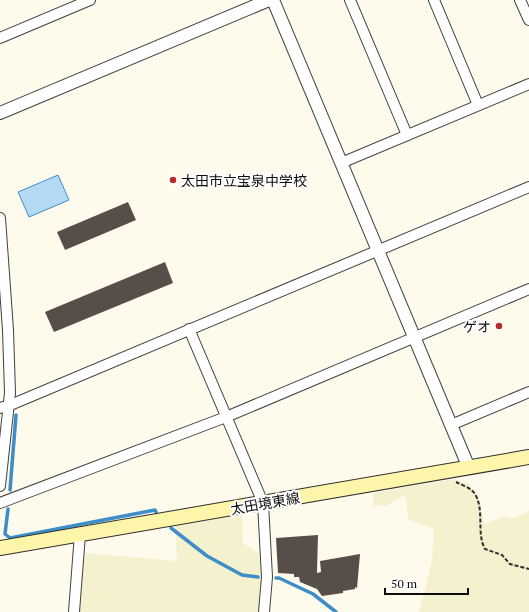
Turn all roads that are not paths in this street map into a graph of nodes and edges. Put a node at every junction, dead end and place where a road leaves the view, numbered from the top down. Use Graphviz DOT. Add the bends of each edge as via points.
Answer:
graph roads {
  1 [pos="90,0"];
  2 [pos="269,0"];
  3 [pos="273,0"];
  4 [pos="350,0"];
  5 [pos="434,0"];
  6 [pos="520,0"];
  7 [pos="529,20"];
  8 [pos="0,38"];
  9 [pos="529,84"];
  10 [pos="478,105"];
  11 [pos="0,113"];
  12 [pos="407,135"];
  13 [pos="341,163"];
  14 [pos="529,187"];
  15 [pos="0,218"];
  16 [pos="378,250"];
  17 [pos="529,289"];
  18 [pos="189,330"];
  19 [pos="415,338"];
  20 [pos="529,392"];
  21 [pos="4,407"];
  22 [pos="226,417"];
  23 [pos="451,425"];
  24 [pos="529,457"];
  25 [pos="469,468"];
  26 [pos="0,486"];
  27 [pos="0,503"];
  28 [pos="263,503"];
  29 [pos="80,534"];
  30 [pos="0,548"];
  31 [pos="74,612"];
  32 [pos="264,612"];
  1 -- 8 [label="street"];
  2 -- 11 [label="street"];
  3 -- 13 [label="street"];
  4 -- 12 [label="street"];
  5 -- 10 [label="street"];
  6 -- 7 [label="street"];
  9 -- 10 [label="street"];
  10 -- 12 [label="street"];
  12 -- 13 [label="street"];
  13 -- 16 [label="street"];
  14 -- 16 [label="street"];
  15 -- 21 [label="street" via="10,393"];
  16 -- 18 [label="street"];
  16 -- 19 [label="street"];
  17 -- 19 [label="street"];
  18 -- 21 [label="street"];
  18 -- 22 [label="street"];
  19 -- 22 [label="street"];
  19 -- 23 [label="street"];
  20 -- 23 [label="street"];
  21 -- 26 [label="street"];
  22 -- 27 [label="street"];
  22 -- 28 [label="street"];
  23 -- 25 [label="street"];
  24 -- 25 [label="main road, 太田境東線"];
  25 -- 28 [label="main road, 太田境東線"];
  28 -- 29 [label="main road, 太田境東線"];
  28 -- 32 [label="street" via="267,577"];
  29 -- 30 [label="main road, 太田境東線"];
  29 -- 31 [label="street"];
}
